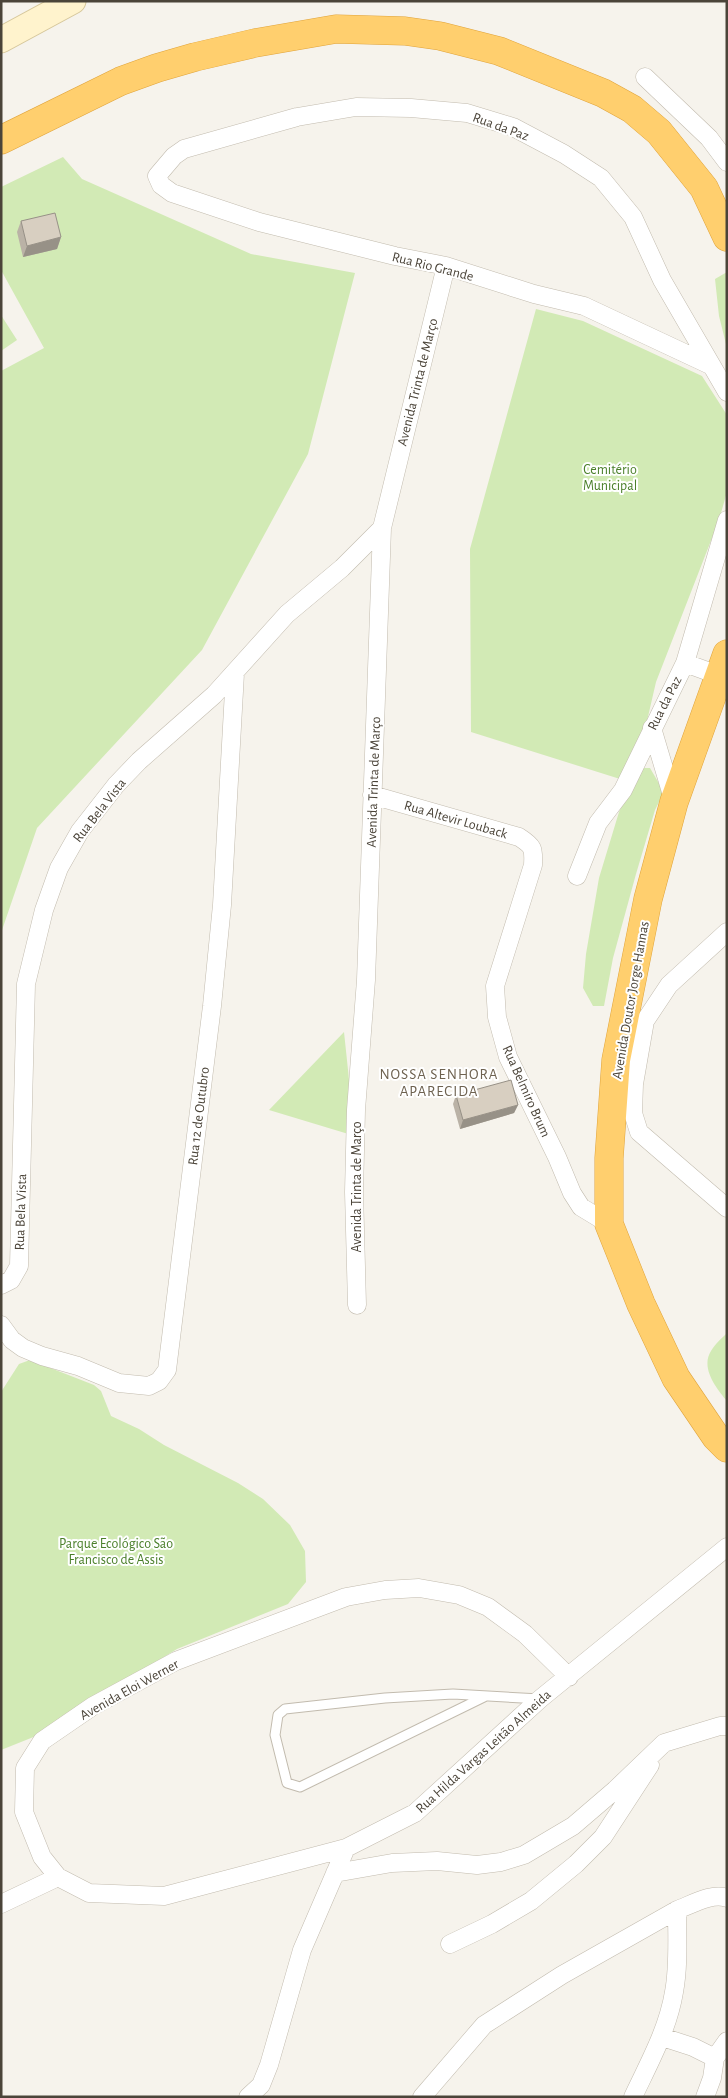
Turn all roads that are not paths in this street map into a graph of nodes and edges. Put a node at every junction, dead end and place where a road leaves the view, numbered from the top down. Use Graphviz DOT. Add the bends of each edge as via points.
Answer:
graph roads {
  1 [pos="73,1"];
  2 [pos="1,40"];
  3 [pos="645,77"];
  4 [pos="1,140"];
  5 [pos="727,162"];
  6 [pos="157,176"];
  7 [pos="727,237"];
  8 [pos="446,266"];
  9 [pos="710,365"];
  10 [pos="727,392"];
  11 [pos="727,520"];
  12 [pos="382,528"];
  13 [pos="685,663"];
  14 [pos="722,665"];
  15 [pos="235,673"];
  16 [pos="652,728"];
  17 [pos="372,795"];
  18 [pos="674,802"];
  19 [pos="534,852"];
  20 [pos="577,876"];
  21 [pos="727,932"];
  22 [pos="727,1208"];
  23 [pos="609,1224"];
  24 [pos="6,1283"];
  25 [pos="357,1305"];
  26 [pos="1,1325"];
  27 [pos="727,1448"];
  28 [pos="727,1547"];
  29 [pos="569,1677"];
  30 [pos="486,1696"];
  31 [pos="540,1699"];
  32 [pos="727,1726"];
  33 [pos="664,1743"];
  34 [pos="346,1848"];
  35 [pos="335,1873"];
  36 [pos="58,1877"];
  37 [pos="727,1898"];
  38 [pos="1,1904"];
  39 [pos="677,1910"];
  40 [pos="450,1944"];
  41 [pos="662,2037"];
  42 [pos="727,2041"];
  43 [pos="716,2058"];
  44 [pos="248,2097"];
  45 [pos="422,2097"];
  46 [pos="633,2097"];
  47 [pos="706,2097"];
  1 -- 2 [label="street"];
  3 -- 5 [label="street" via="709,138"];
  4 -- 7 [label="highway" via="122,81 195,57 336,29 405,31 440,36 499,52 594,89 632,109 659,132 704,188"];
  6 -- 8 [label="street, Rua Rio Grande" via="161,185 172,193 259,222"];
  6 -- 9 [label="street, Rua da Paz" via="184,149 298,117 356,107 467,113 513,127 601,178 633,217 662,280"];
  8 -- 9 [label="street, Rua Rio Grande" via="584,306"];
  8 -- 12 [label="street, Avenida Trinta de Março"];
  9 -- 10 [label="street, Rua da Paz"];
  11 -- 13 [label="street, Rua da Paz"];
  12 -- 15 [label="street, Rua Bela Vista" via="342,568 287,614"];
  12 -- 17 [label="street, Avenida Trinta de Março"];
  13 -- 14 [label="street"];
  13 -- 16 [label="street, Rua da Paz"];
  14 -- 18 [label="highway, Avenida Doutor Jorge Hannas"];
  15 -- 24 [label="street, Rua Bela Vista" via="116,785 80,831 59,868 44,910 26,984 18,1266"];
  15 -- 26 [label="street, Rua 12 de Outubro" via="221,914 167,1370 159,1381 149,1386 119,1383 23,1348"];
  16 -- 18 [label="street"];
  16 -- 20 [label="street, Rua da Paz" via="623,790 598,823"];
  17 -- 19 [label="street, Rua Altevir Louback" via="519,837 530,844"];
  17 -- 25 [label="street, Avenida Trinta de Março" via="366,980 356,1110"];
  18 -- 23 [label="highway, Avenida Doutor Jorge Hannas" via="648,899 616,1060"];
  19 -- 23 [label="street, Rua Belmiro Brum" via="530,878 495,986 496,1017 508,1057 572,1193 582,1207"];
  21 -- 22 [label="street" via="669,985 645,1021 634,1084 633,1113 639,1132"];
  23 -- 27 [label="highway, Avenida Doutor Jorge Hannas" via="641,1304 676,1378"];
  28 -- 29 [label="street, Rua Hilda Vargas Leitão Almeida"];
  29 -- 31 [label="street, Rua Hilda Vargas Leitão Almeida"];
  29 -- 36 [label="street, Avenida Eloi Werner" via="526,1634 488,1607 459,1595 419,1588 346,1597 185,1658 93,1706 42,1742 25,1768 24,1812 42,1857"];
  30 -- 30 [label="lane" via="404,1697 286,1709 278,1715 275,1735 287,1783 300,1787"];
  30 -- 31 [label="lane"];
  31 -- 34 [label="street, Rua Hilda Vargas Leitão Almeida" via="415,1813"];
  32 -- 33 [label="street"];
  33 -- 35 [label="street" via="574,1826 524,1855 477,1865 437,1861 401,1863"];
  33 -- 40 [label="street" via="603,1837 576,1864 531,1901"];
  34 -- 35 [label="street"];
  34 -- 36 [label="street, Avenida Eloi Werner" via="164,1896 89,1893"];
  35 -- 44 [label="street" via="302,1950 269,2065 260,2085"];
  36 -- 38 [label="street"];
  37 -- 39 [label="street" via="708,1898"];
  39 -- 41 [label="street" via="674,1993"];
  39 -- 45 [label="street" via="562,1975 484,2025"];
  41 -- 43 [label="street"];
  41 -- 46 [label="street"];
  42 -- 43 [label="street"];
  43 -- 47 [label="street"];
}
